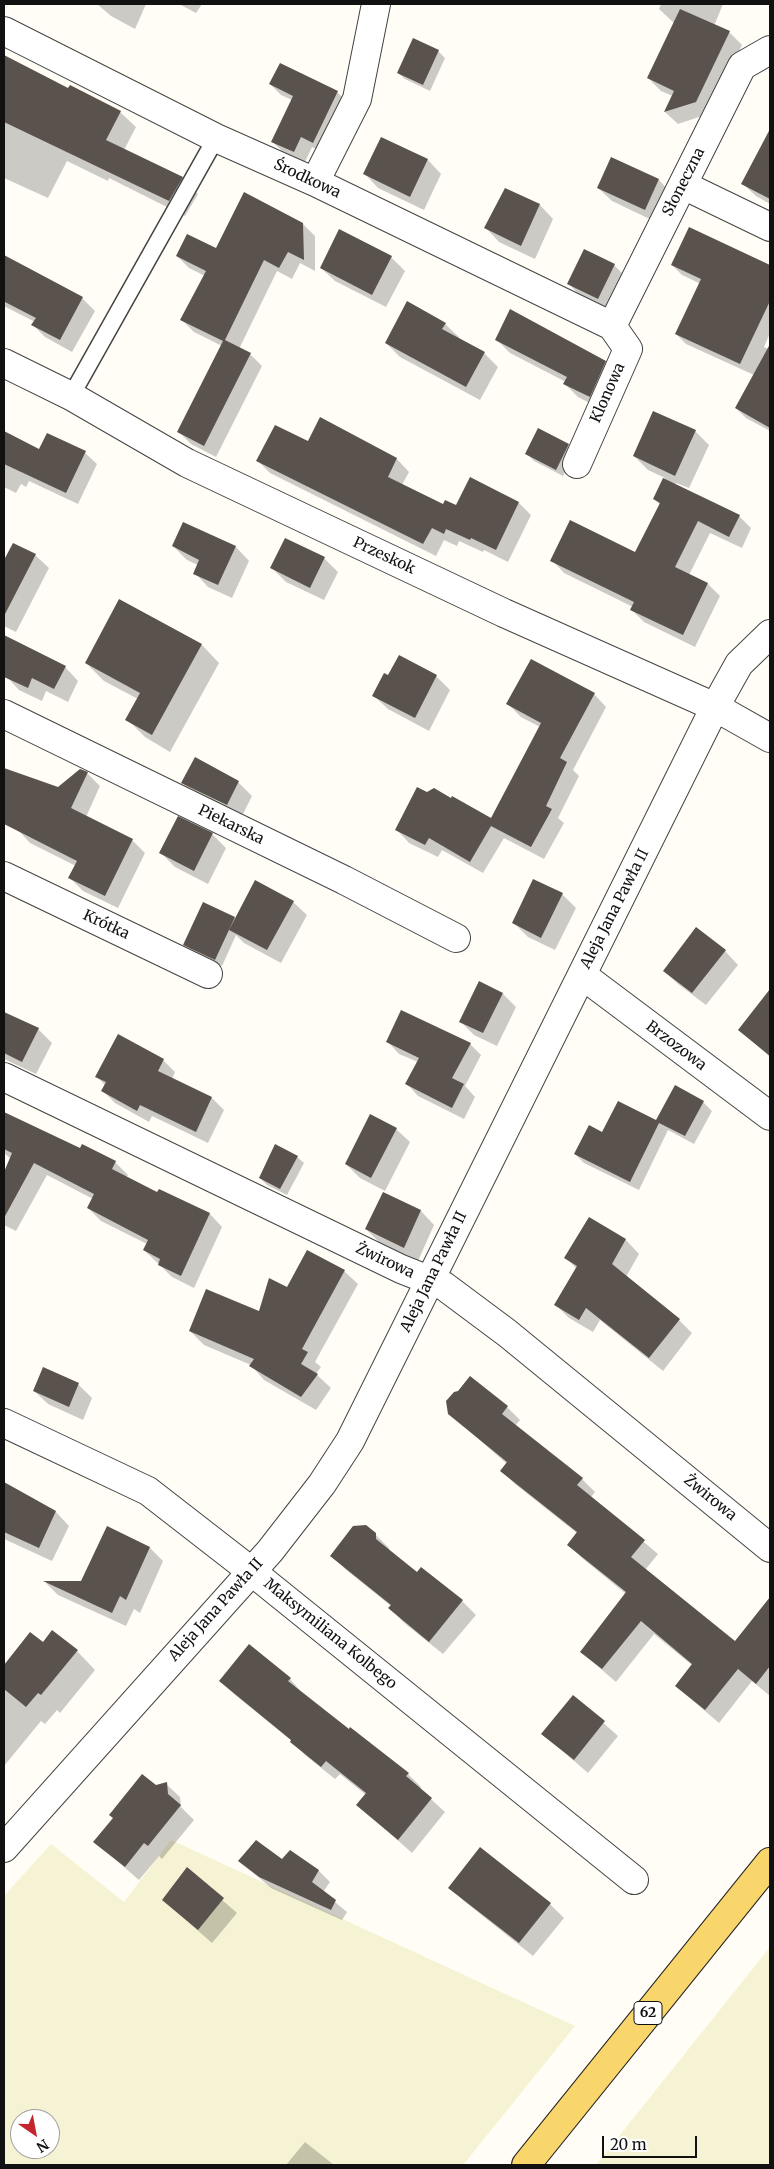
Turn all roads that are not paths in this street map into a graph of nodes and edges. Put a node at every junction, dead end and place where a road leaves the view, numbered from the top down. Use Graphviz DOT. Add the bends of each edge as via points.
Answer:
graph roads {
  1 [pos="376,4"];
  2 [pos="4,31"];
  3 [pos="770,50"];
  4 [pos="216,138"];
  5 [pos="315,182"];
  6 [pos="683,184"];
  7 [pos="770,227"];
  8 [pos="612,326"];
  9 [pos="4,363"];
  10 [pos="71,396"];
  11 [pos="577,464"];
  12 [pos="770,634"];
  13 [pos="715,707"];
  14 [pos="4,714"];
  15 [pos="770,738"];
  16 [pos="4,876"];
  17 [pos="456,938"];
  18 [pos="208,974"];
  19 [pos="582,976"];
  20 [pos="4,1077"];
  21 [pos="770,1116"];
  22 [pos="430,1281"];
  23 [pos="4,1423"];
  24 [pos="770,1548"];
  25 [pos="251,1571"];
  26 [pos="4,1848"];
  27 [pos="770,1862"];
  28 [pos="634,1880"];
  29 [pos="526,2165"];
  1 -- 5 [label="street" via="357,99"];
  2 -- 4 [label="street, Środkowa"];
  3 -- 6 [label="street, Słoneczna" via="742,66"];
  4 -- 5 [label="street, Środkowa"];
  4 -- 10 [label="lane"];
  5 -- 8 [label="street, Środkowa"];
  6 -- 7 [label="street"];
  6 -- 8 [label="street, Słoneczna"];
  8 -- 11 [label="street, Klonowa" via="628,349"];
  9 -- 10 [label="street, Przeskok"];
  10 -- 13 [label="street, Przeskok" via="187,463 504,613"];
  12 -- 13 [label="street, Aleja Jana Pawła II" via="739,664"];
  13 -- 15 [label="street, Przeskok"];
  13 -- 19 [label="street, Aleja Jana Pawła II"];
  14 -- 17 [label="street, Piekarska"];
  16 -- 18 [label="street, Krótka"];
  19 -- 21 [label="street, Brzozowa"];
  19 -- 22 [label="street, Aleja Jana Pawła II"];
  20 -- 22 [label="street, Żwirowa"];
  22 -- 24 [label="street, Żwirowa" via="444,1286 507,1333"];
  22 -- 25 [label="street, Aleja Jana Pawła II" via="350,1441 322,1484"];
  23 -- 25 [label="street, Maksymiliana Kolbego" via="148,1491"];
  25 -- 26 [label="street, Aleja Jana Pawła II"];
  25 -- 28 [label="street, Maksymiliana Kolbego"];
  27 -- 29 [label="main road, 62"];
}
